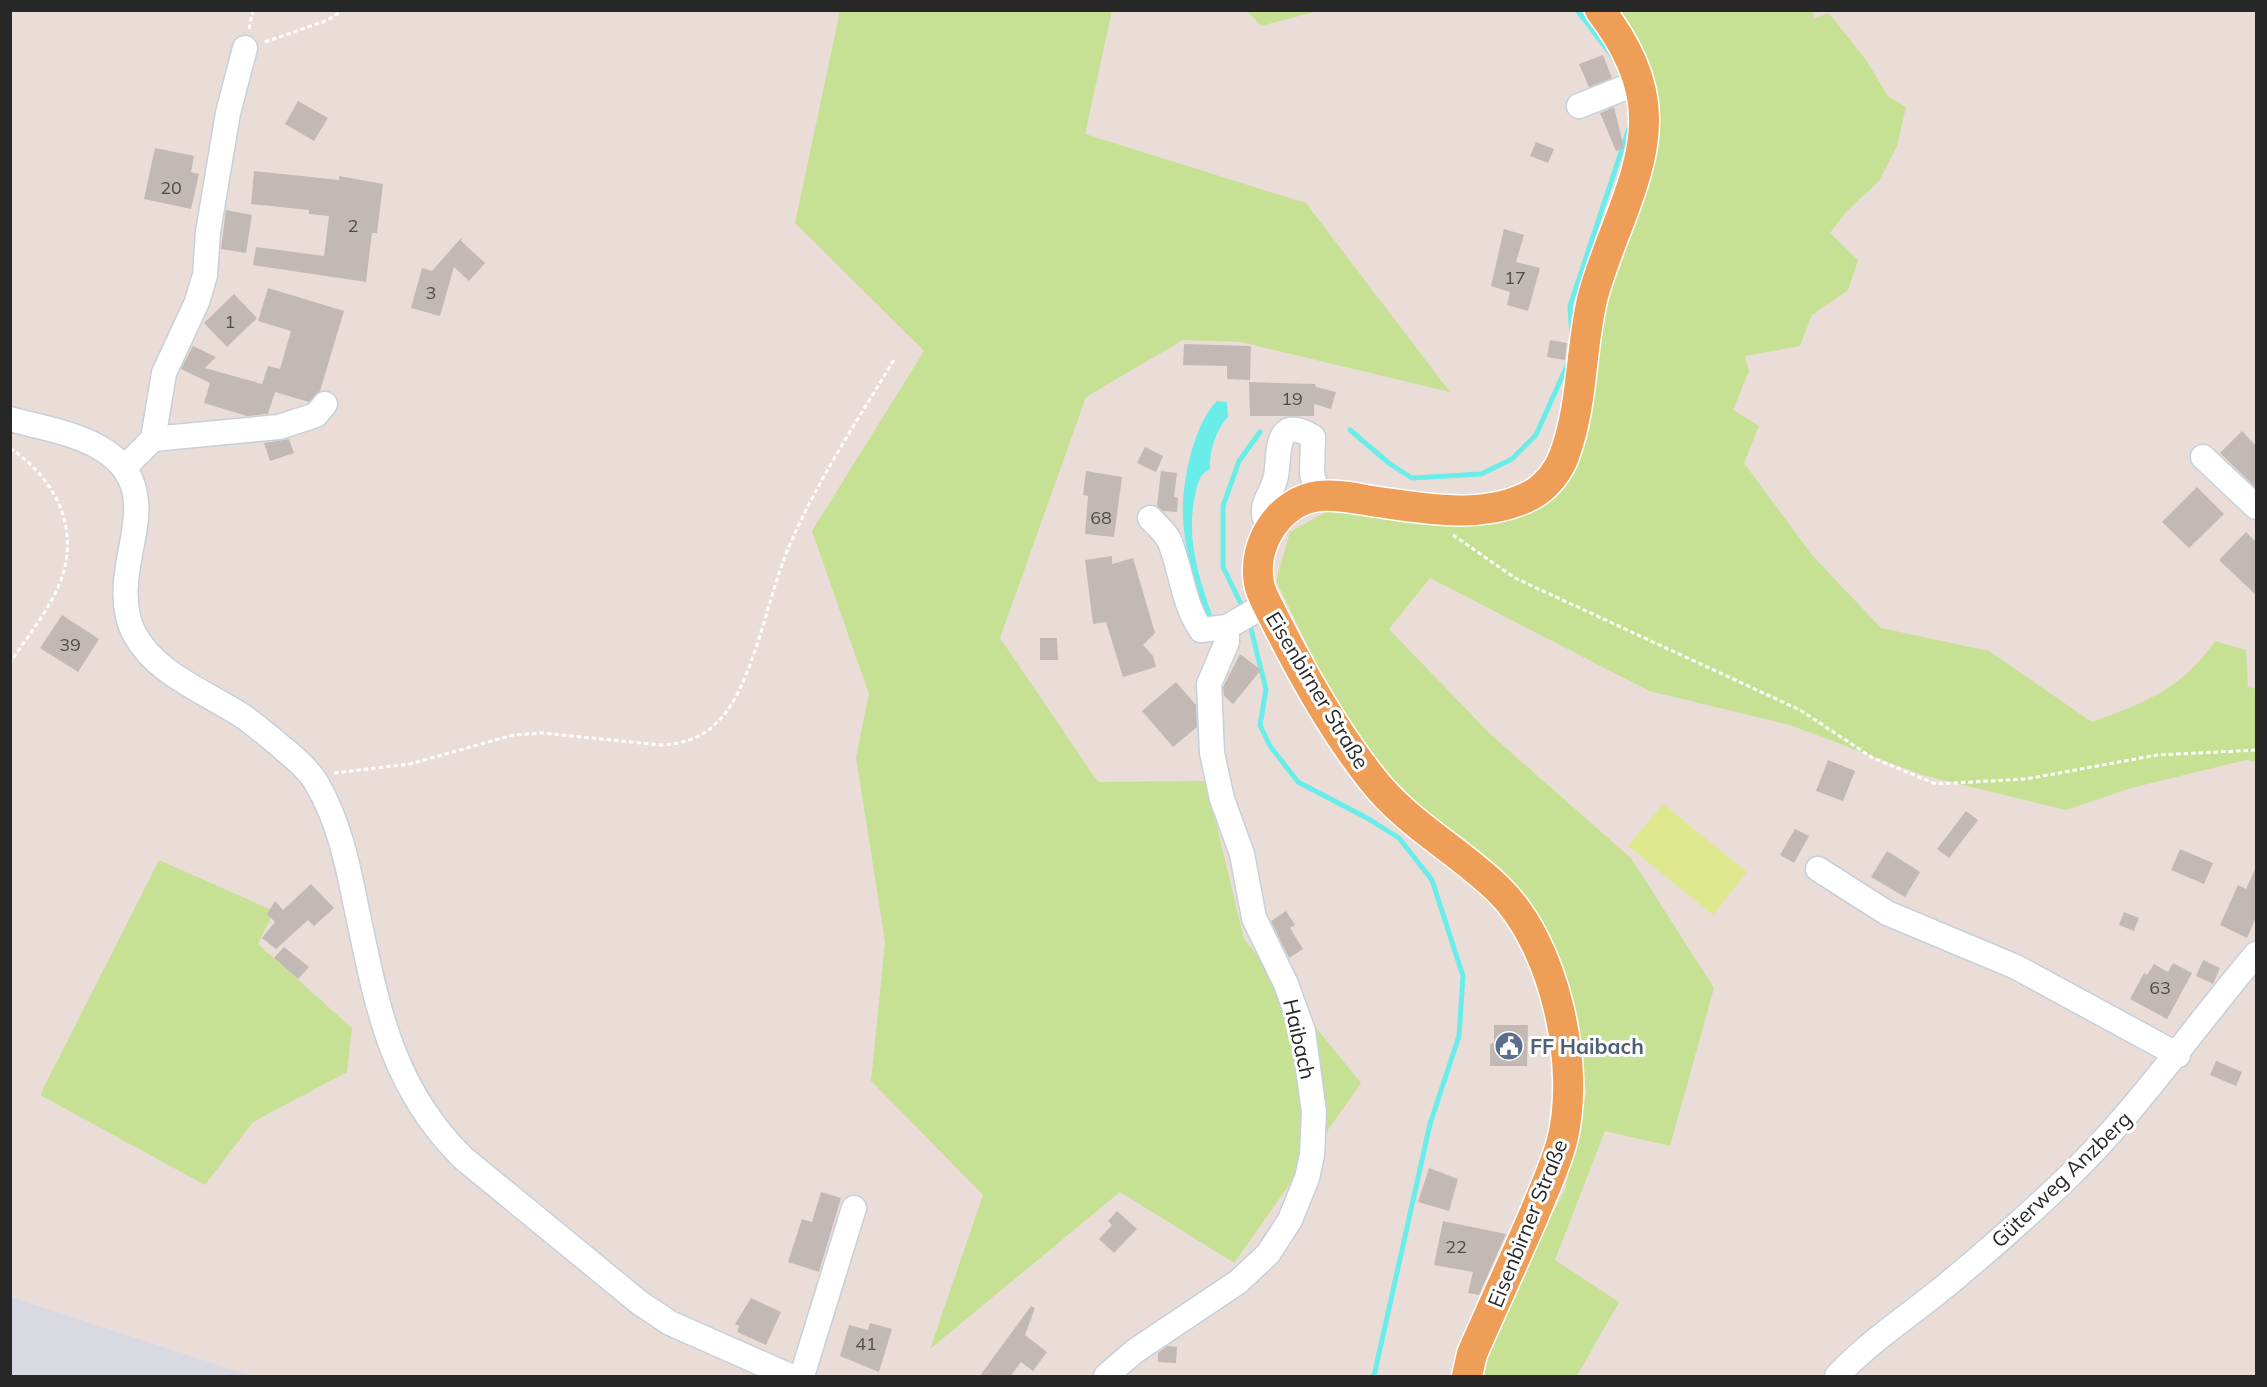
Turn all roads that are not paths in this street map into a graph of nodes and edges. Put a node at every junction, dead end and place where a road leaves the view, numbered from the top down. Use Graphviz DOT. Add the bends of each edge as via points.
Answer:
graph roads {
  1 [pos="1600,10"];
  2 [pos="245,48"];
  3 [pos="1639,82"];
  4 [pos="1579,106"];
  5 [pos="325,404"];
  6 [pos="10,418"];
  7 [pos="153,439"];
  8 [pos="2203,457"];
  9 [pos="124,468"];
  10 [pos="1275,479"];
  11 [pos="1315,484"];
  12 [pos="2256,507"];
  13 [pos="1150,518"];
  14 [pos="1269,529"];
  15 [pos="1245,617"];
  16 [pos="1818,869"];
  17 [pos="2256,954"];
  18 [pos="2178,1055"];
  19 [pos="854,1209"];
  20 [pos="790,1377"];
  21 [pos="802,1377"];
  22 [pos="1106,1377"];
  23 [pos="1467,1377"];
  24 [pos="1837,1377"];
  1 -- 3 [label="main road, Eisenbirner Straße" via="1629,54"];
  2 -- 7 [label="street" via="228,114 208,232 205,275 197,302 164,373"];
  3 -- 4 [label="street"];
  3 -- 11 [label="main road, Eisenbirner Straße" via="1643,144 1601,264 1572,434 1563,459 1548,482 1516,502 1453,511 1338,495"];
  5 -- 7 [label="street" via="316,415 279,427"];
  6 -- 9 [label="street" via="99,447 114,455"];
  7 -- 9 [label="street"];
  8 -- 12 [label="street"];
  9 -- 20 [label="street" via="136,499 126,596 128,618 136,636 165,668 246,718 316,781 330,808 347,864 391,1051 424,1113 463,1158 655,1313 716,1346"];
  10 -- 11 [label="street"];
  10 -- 11 [label="street" via="1280,437 1291,430 1313,437"];
  10 -- 14 [label="street" via="1263,511"];
  11 -- 14 [label="main road, Eisenbirner Straße"];
  13 -- 15 [label="street" via="1171,545 1183,593 1202,630"];
  14 -- 15 [label="main road, Eisenbirner Straße" via="1261,546 1259,583"];
  15 -- 22 [label="street, Haibach" via="1227,642 1209,684 1212,753 1222,800 1242,854 1254,918 1286,984 1302,1031 1314,1112 1312,1155 1290,1220 1261,1262"];
  15 -- 23 [label="main road, Eisenbirner Straße" via="1373,780 1418,825 1499,890 1515,909 1545,965 1554,993 1567,1062 1562,1140 1547,1184 1472,1354"];
  16 -- 18 [label="street" via="1887,913 2016,966"];
  17 -- 18 [label="street, Güterweg Anzberg"];
  18 -- 24 [label="street, Güterweg Anzberg" via="2063,1182 1970,1266 1864,1349"];
  19 -- 21 [label="street"];
}
